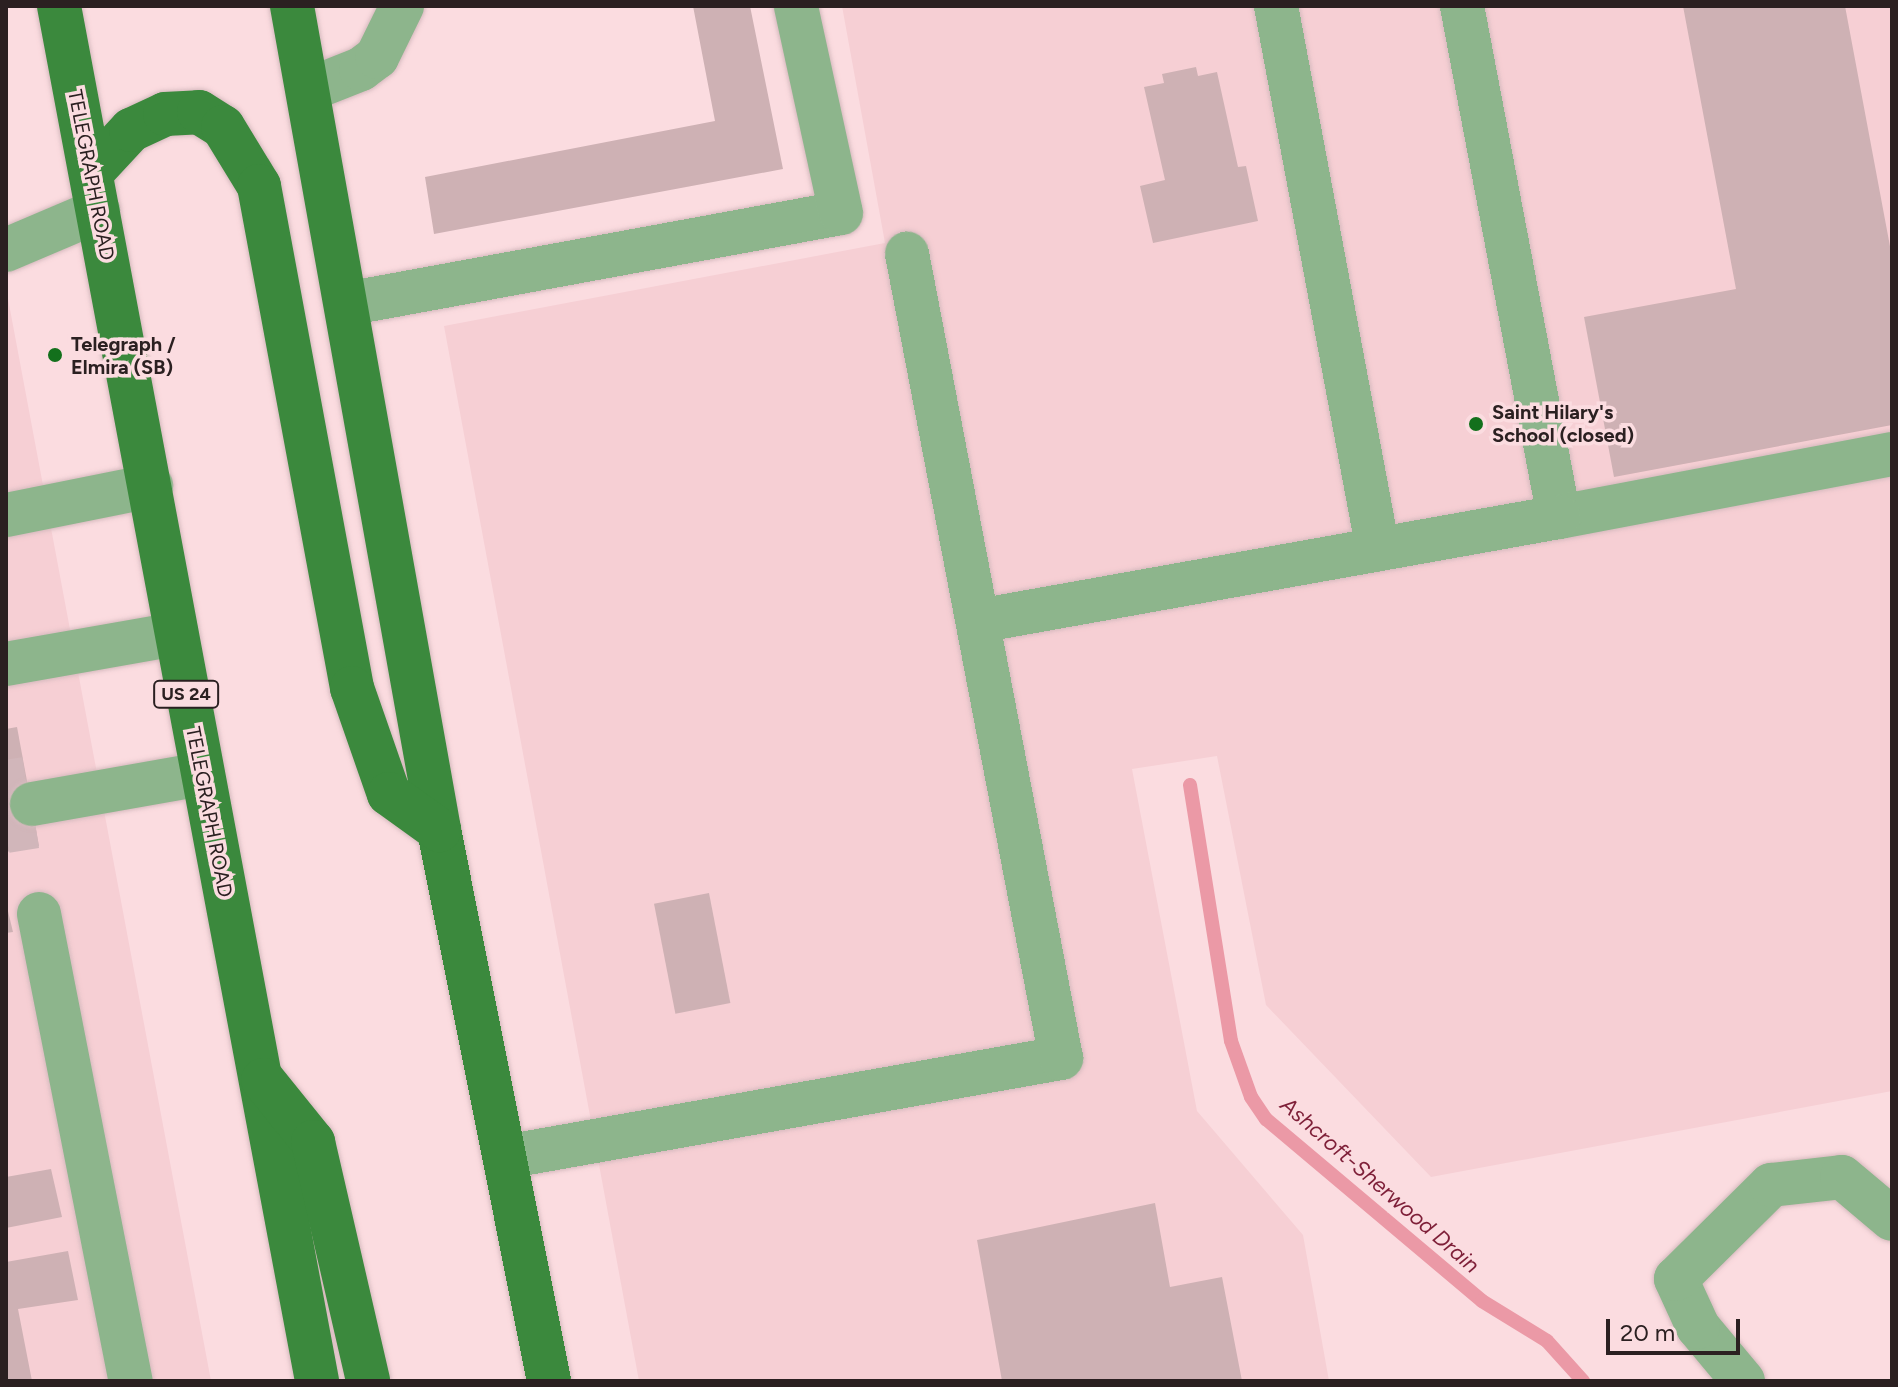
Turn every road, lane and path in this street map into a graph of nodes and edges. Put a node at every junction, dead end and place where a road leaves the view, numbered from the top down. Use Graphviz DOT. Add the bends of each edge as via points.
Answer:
graph roads {
  1 [pos="59,6"];
  2 [pos="292,6"];
  3 [pos="402,6"];
  4 [pos="796,6"];
  5 [pos="1276,6"];
  6 [pos="1462,6"];
  7 [pos="308,90"];
  8 [pos="95,192"];
  9 [pos="6,250"];
  10 [pos="907,254"];
  11 [pos="346,304"];
  12 [pos="1892,454"];
  13 [pos="151,486"];
  14 [pos="6,515"];
  15 [pos="1559,517"];
  16 [pos="1378,550"];
  17 [pos="978,621"];
  18 [pos="176,634"];
  19 [pos="6,664"];
  20 [pos="202,774"];
  21 [pos="31,803"];
  22 [pos="439,830"];
  23 [pos="39,914"];
  24 [pos="259,1076"];
  25 [pos="505,1157"];
  26 [pos="1892,1219"];
  27 [pos="131,1381"];
  28 [pos="317,1381"];
  29 [pos="368,1381"];
  30 [pos="549,1381"];
  31 [pos="1743,1381"];
  1 -- 8 [label="main road, TELEGRAPH ROAD / US 24"];
  2 -- 7 [label="main road"];
  3 -- 7 [label="lane" via="377,57"];
  4 -- 11 [label="lane" via="841,213"];
  5 -- 16 [label="lane"];
  6 -- 15 [label="lane"];
  7 -- 11 [label="main road"];
  8 -- 9 [label="lane"];
  8 -- 13 [label="main road, TELEGRAPH ROAD / US 24"];
  8 -- 22 [label="main road" via="131,130 165,114 199,112 223,127 259,186 352,688 389,794"];
  10 -- 17 [label="lane"];
  11 -- 22 [label="main road"];
  12 -- 15 [label="lane"];
  13 -- 14 [label="lane"];
  13 -- 18 [label="main road, TELEGRAPH ROAD / US 24"];
  15 -- 16 [label="lane"];
  16 -- 17 [label="lane"];
  17 -- 25 [label="lane" via="1061,1058"];
  18 -- 19 [label="lane"];
  18 -- 20 [label="main road, TELEGRAPH ROAD / US 24"];
  20 -- 21 [label="lane"];
  20 -- 24 [label="main road, TELEGRAPH ROAD / US 24"];
  22 -- 25 [label="main road"];
  23 -- 27 [label="lane"];
  24 -- 28 [label="main road, TELEGRAPH ROAD / US 24"];
  24 -- 29 [label="main road" via="313,1142"];
  25 -- 30 [label="main road"];
  26 -- 31 [label="lane" via="1842,1177 1771,1185 1676,1279 1698,1327"];
}
